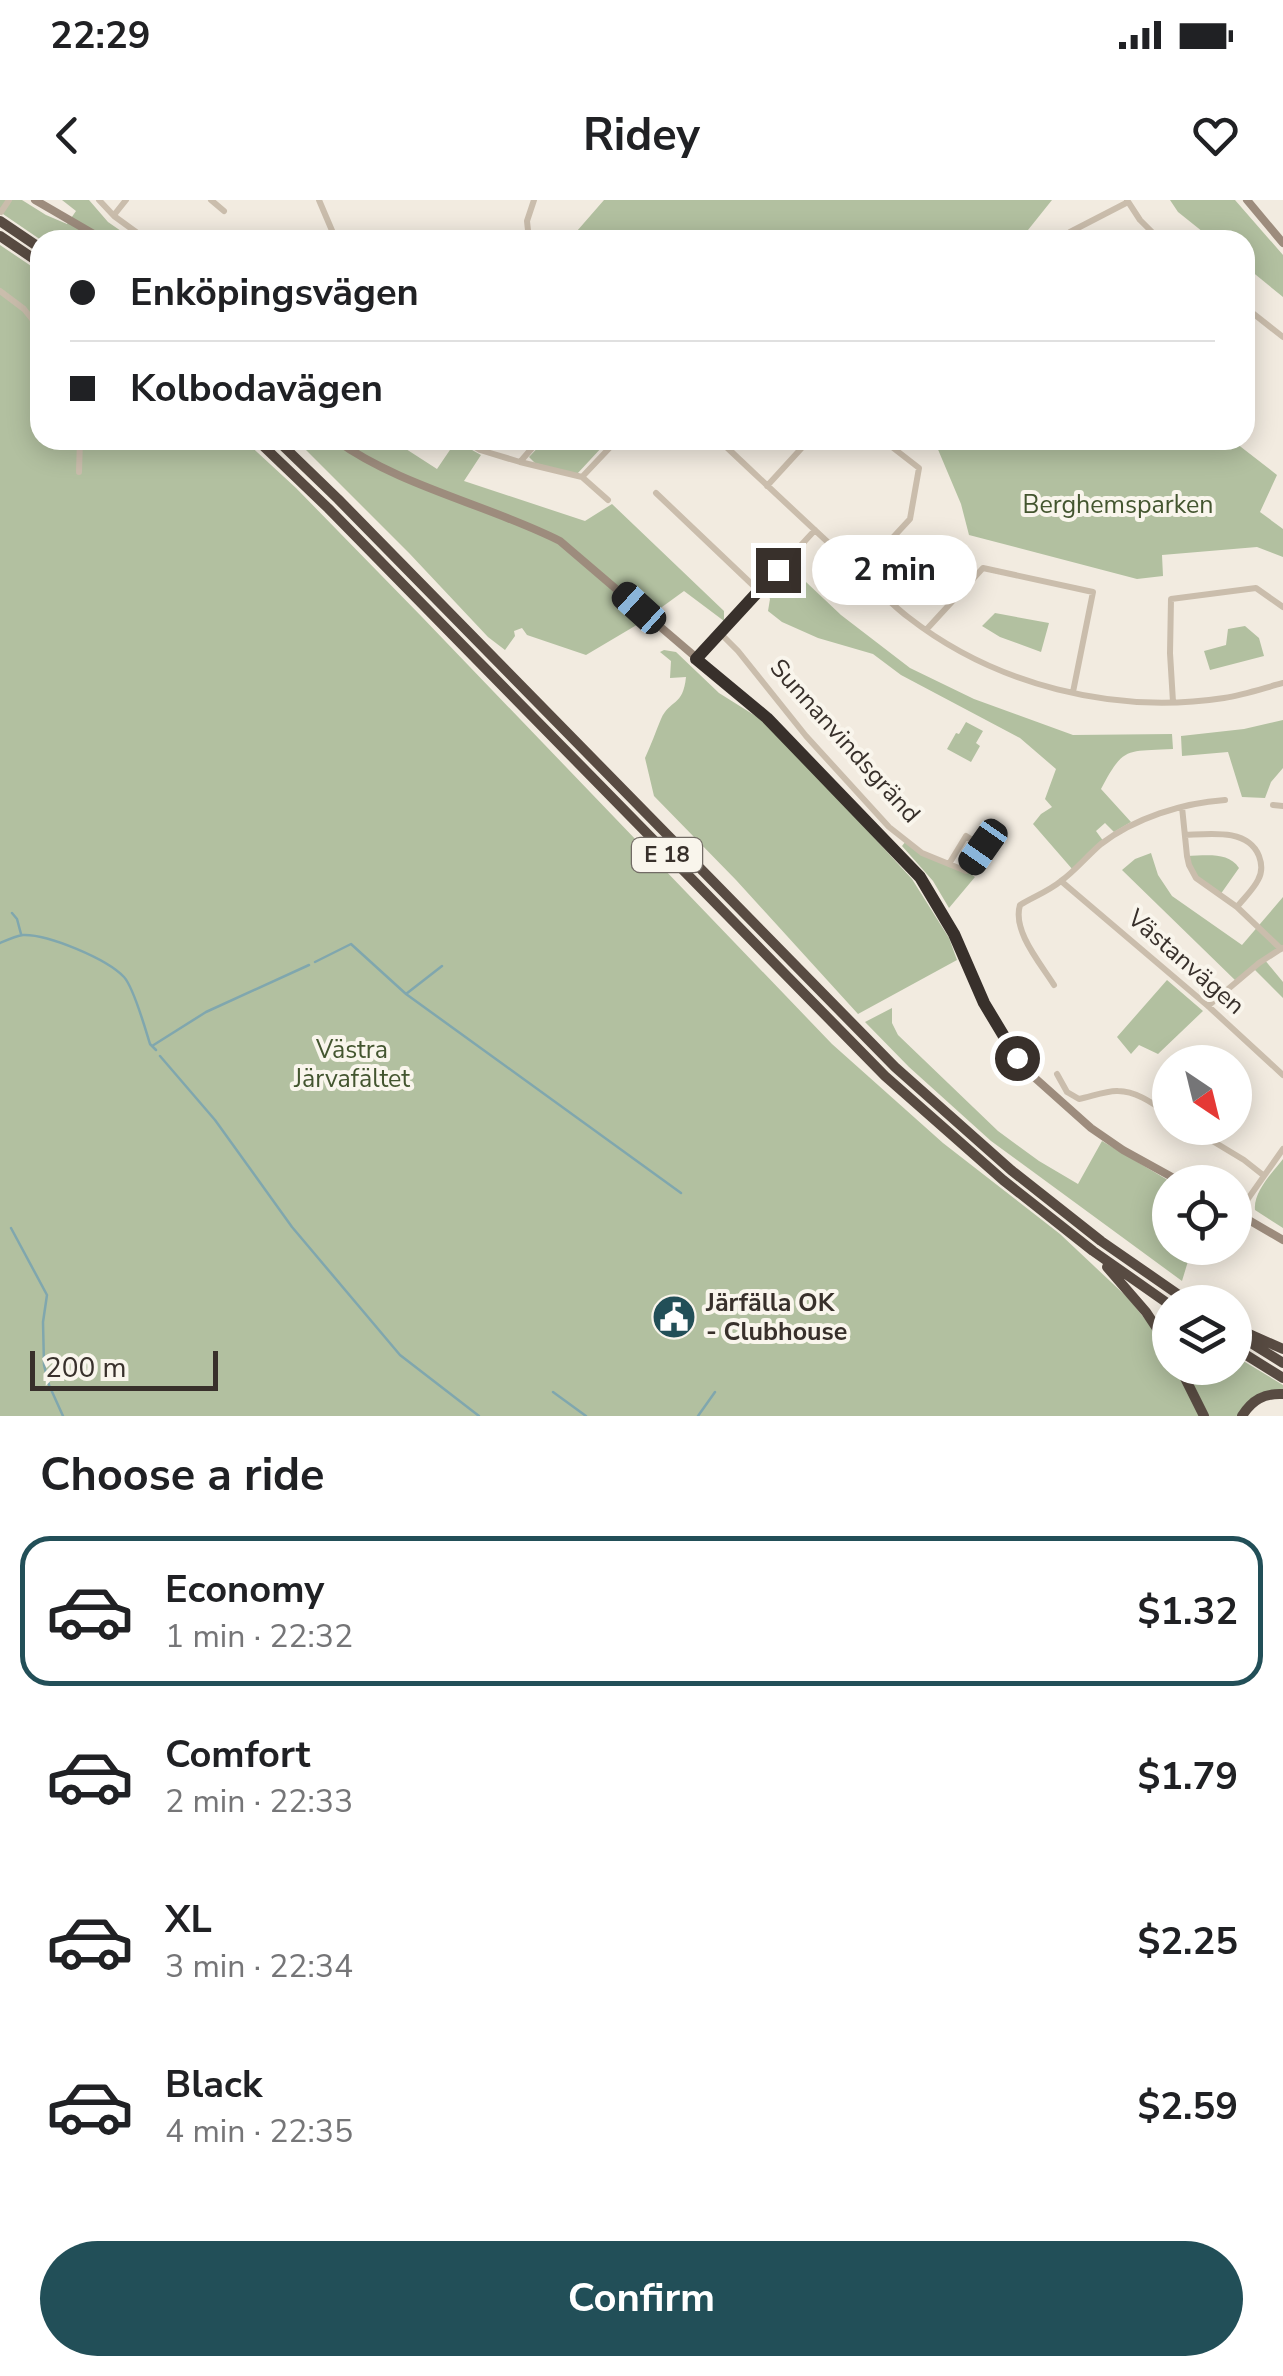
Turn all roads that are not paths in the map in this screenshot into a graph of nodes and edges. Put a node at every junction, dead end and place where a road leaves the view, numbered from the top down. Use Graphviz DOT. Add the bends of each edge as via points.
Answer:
graph roads {
  1 [pos="8,200"];
  2 [pos="35,200"];
  3 [pos="99,200"];
  4 [pos="126,200"];
  5 [pos="211,200"];
  6 [pos="319,200"];
  7 [pos="1247,200"];
  8 [pos="1127,201"];
  9 [pos="531,202"];
  10 [pos="224,211"];
  11 [pos="1,212"];
  12 [pos="114,216"];
  13 [pos="0,221"];
  14 [pos="87,230"];
  15 [pos="133,230"];
  16 [pos="332,230"];
  17 [pos="528,230"];
  18 [pos="1074,230"];
  19 [pos="1150,230"];
  20 [pos="0,236"];
  21 [pos="30,241"];
  22 [pos="1283,243"];
  23 [pos="30,257"];
  24 [pos="0,291"];
  25 [pos="1255,315"];
  26 [pos="30,316"];
  27 [pos="1283,336"];
  28 [pos="80,450"];
  29 [pos="267,450"];
  30 [pos="287,450"];
  31 [pos="352,450"];
  32 [pos="480,450"];
  33 [pos="531,450"];
  34 [pos="608,450"];
  35 [pos="730,450"];
  36 [pos="800,450"];
  37 [pos="896,450"];
  38 [pos="520,462"];
  39 [pos="79,472"];
  40 [pos="582,478"];
  41 [pos="768,486"];
  42 [pos="656,493"];
  43 [pos="608,500"];
  44 [pos="815,530"];
  45 [pos="861,572"];
  46 [pos="759,591"];
  47 [pos="1283,607"];
  48 [pos="926,630"];
  49 [pos="720,633"];
  50 [pos="696,659"];
  51 [pos="1283,682"];
  52 [pos="1073,692"];
  53 [pos="1173,702"];
  54 [pos="1225,800"];
  55 [pos="1273,806"];
  56 [pos="1283,806"];
  57 [pos="1182,808"];
  58 [pos="1185,835"];
  59 [pos="949,864"];
  60 [pos="1061,882"];
  61 [pos="1237,906"];
  62 [pos="1282,948"];
  63 [pos="1054,986"];
  64 [pos="1208,1006"];
  65 [pos="1057,1074"];
  66 [pos="1283,1075"];
  67 [pos="1152,1104"];
  68 [pos="1219,1145"];
  69 [pos="1283,1150"];
  70 [pos="1152,1166"];
  71 [pos="1263,1176"];
  72 [pos="1252,1191"];
  73 [pos="1252,1222"];
  74 [pos="1283,1240"];
  75 [pos="1094,1252"];
  76 [pos="1165,1285"];
  77 [pos="1152,1293"];
  78 [pos="1152,1321"];
  79 [pos="1252,1337"];
  80 [pos="1252,1341"];
  81 [pos="1283,1349"];
  82 [pos="1252,1359"];
  83 [pos="1283,1362"];
  84 [pos="1283,1378"];
  85 [pos="1188,1385"];
  86 [pos="1283,1394"];
  87 [pos="1204,1416"];
  88 [pos="1242,1416"];
  1 -- 11 [label="street"];
  2 -- 14 [label="street"];
  3 -- 12 [label="street"];
  4 -- 12 [label="street"];
  5 -- 10 [label="street"];
  6 -- 16 [label="street"];
  7 -- 22 [label="street"];
  8 -- 18 [label="street"];
  8 -- 19 [label="street"];
  9 -- 17 [label="street"];
  12 -- 15 [label="street"];
  13 -- 21 [label="highway"];
  20 -- 23 [label="highway"];
  24 -- 26 [label="street"];
  25 -- 27 [label="street"];
  28 -- 39 [label="street"];
  29 -- 75 [label="highway, E 18" via="873,1065"];
  30 -- 76 [label="highway, E 18" via="894,1068 1053,1204"];
  31 -- 50 [label="street" via="560,540"];
  32 -- 38 [label="street"];
  33 -- 38 [label="street"];
  34 -- 40 [label="street"];
  35 -- 41 [label="street"];
  36 -- 41 [label="street"];
  37 -- 45 [label="street" via="919,468 910,519"];
  38 -- 40 [label="street"];
  40 -- 43 [label="street"];
  41 -- 44 [label="street"];
  42 -- 46 [label="street"];
  44 -- 45 [label="street"];
  44 -- 46 [label="street"];
  45 -- 48 [label="street"];
  46 -- 49 [label="street"];
  47 -- 53 [label="street" via="1256,588 1171,598"];
  48 -- 52 [label="street" via="1013,676"];
  48 -- 52 [label="street" via="982,568 1092,592"];
  49 -- 50 [label="street"];
  49 -- 59 [label="street, Sunnanvindsgränd" via="889,827"];
  50 -- 70 [label="street" via="767,718 920,877 1017,1058 1092,1128"];
  51 -- 53 [label="street" via="1224,698"];
  52 -- 53 [label="street"];
  54 -- 57 [label="street"];
  55 -- 56 [label="street"];
  57 -- 58 [label="street"];
  57 -- 60 [label="street" via="1116,834"];
  58 -- 61 [label="street" via="1196,878"];
  58 -- 61 [label="street" via="1230,835 1256,850 1258,880"];
  59 -- 59 [label="street" via="966,871 983,847 966,836"];
  60 -- 63 [label="street" via="1020,905 1017,915"];
  60 -- 64 [label="street, Västanvägen"];
  61 -- 62 [label="street"];
  62 -- 64 [label="street"];
  64 -- 66 [label="street, Västanvägen"];
  65 -- 67 [label="street" via="1078,1099 1116,1090"];
  68 -- 71 [label="street"];
  69 -- 71 [label="street"];
  71 -- 72 [label="street"];
  73 -- 74 [label="street"];
  75 -- 77 [label="highway, E 18"];
  75 -- 78 [label="highway"];
  79 -- 81 [label="highway"];
  80 -- 83 [label="highway"];
  82 -- 84 [label="highway"];
  85 -- 87 [label="highway"];
  86 -- 88 [label="highway" via="1262,1396"];
}
